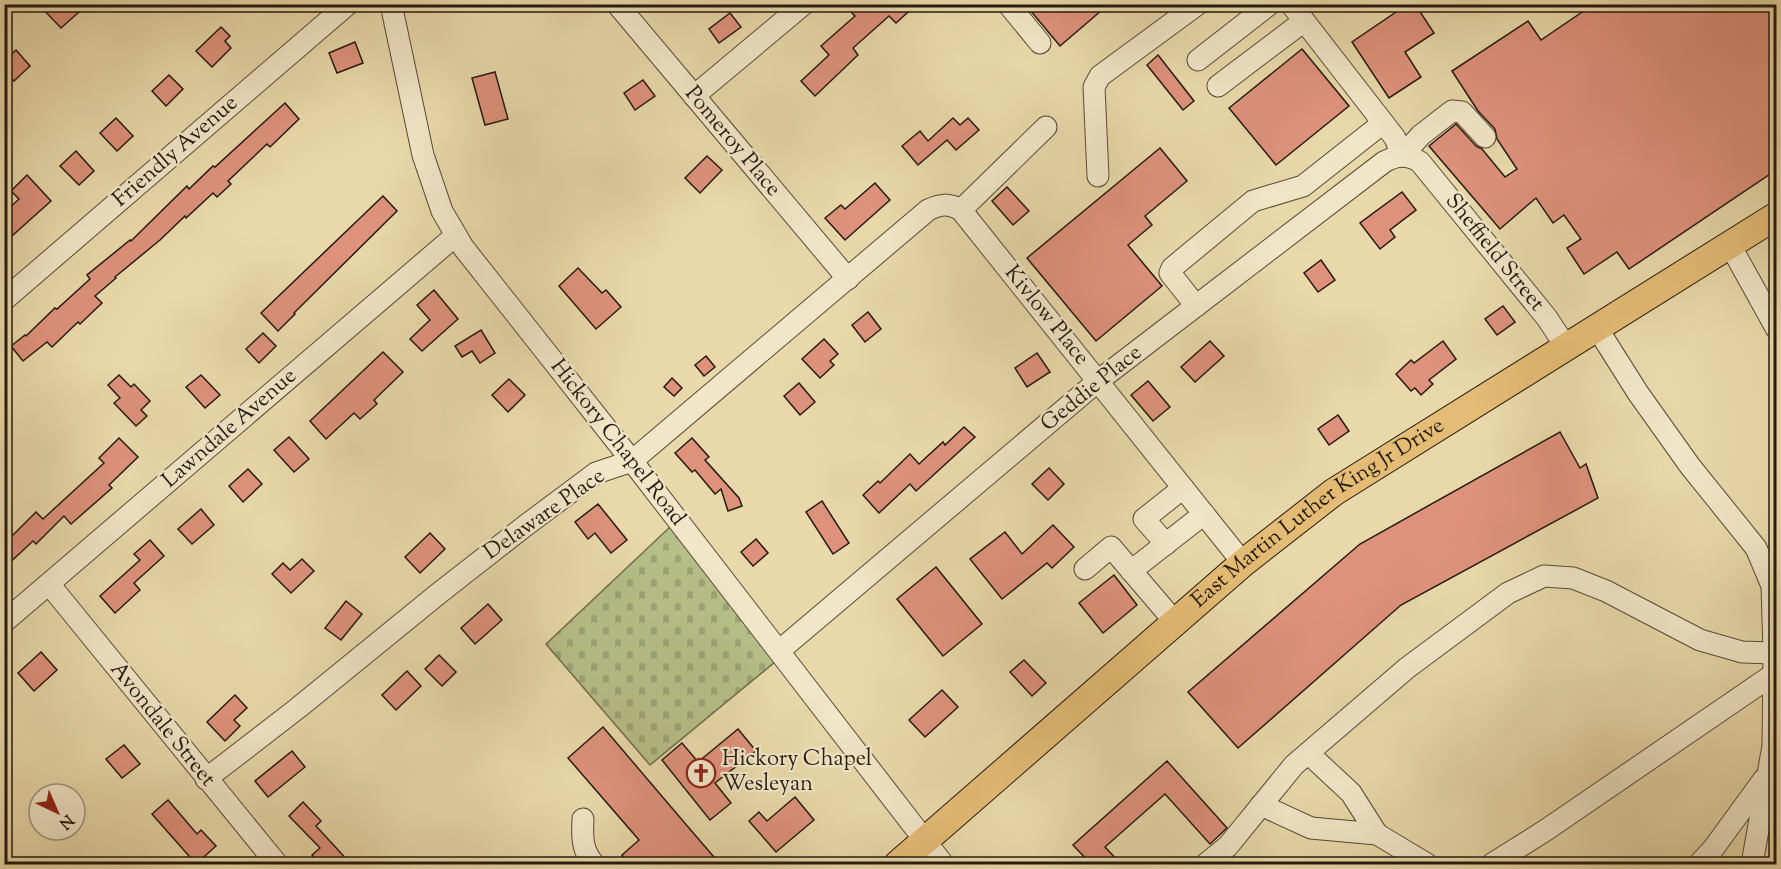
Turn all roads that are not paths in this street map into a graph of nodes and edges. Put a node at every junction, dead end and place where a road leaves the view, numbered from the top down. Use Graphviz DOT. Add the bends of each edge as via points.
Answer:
graph roads {
  1 [pos="348,4"];
  2 [pos="391,4"];
  3 [pos="617,4"];
  4 [pos="804,4"];
  5 [pos="1008,4"];
  6 [pos="1198,4"];
  7 [pos="1270,4"];
  8 [pos="1297,13"];
  9 [pos="1040,43"];
  10 [pos="1198,60"];
  11 [pos="1218,86"];
  12 [pos="694,96"];
  13 [pos="1383,123"];
  14 [pos="1046,127"];
  15 [pos="1485,137"];
  16 [pos="1411,159"];
  17 [pos="1098,176"];
  18 [pos="961,210"];
  19 [pos="1776,216"];
  20 [pos="455,236"];
  21 [pos="1730,245"];
  22 [pos="848,279"];
  23 [pos="4,300"];
  24 [pos="1196,306"];
  25 [pos="1597,328"];
  26 [pos="1776,328"];
  27 [pos="1566,347"];
  28 [pos="1098,381"];
  29 [pos="632,461"];
  30 [pos="1183,488"];
  31 [pos="1203,514"];
  32 [pos="1166,544"];
  33 [pos="1243,563"];
  34 [pos="1085,569"];
  35 [pos="1131,572"];
  36 [pos="49,584"];
  37 [pos="4,622"];
  38 [pos="1175,622"];
  39 [pos="779,651"];
  40 [pos="1774,663"];
  41 [pos="1308,753"];
  42 [pos="1768,774"];
  43 [pos="206,779"];
  44 [pos="1261,805"];
  45 [pos="583,819"];
  46 [pos="1377,834"];
  47 [pos="926,840"];
  48 [pos="277,864"];
  49 [pos="594,864"];
  50 [pos="898,864"];
  51 [pos="943,864"];
  52 [pos="1206,864"];
  53 [pos="1427,864"];
  54 [pos="1492,864"];
  55 [pos="1699,864"];
  56 [pos="1752,864"];
  1 -- 23 [label="street, Friendly Avenue"];
  2 -- 20 [label="street, Hickory Chapel Road" via="423,155"];
  3 -- 12 [label="street, Pomeroy Place"];
  4 -- 12 [label="street"];
  5 -- 9 [label="street"];
  6 -- 17 [label="street" via="1100,76 1094,87"];
  7 -- 10 [label="street"];
  8 -- 11 [label="street"];
  8 -- 13 [label="street, Sheffield Street"];
  12 -- 22 [label="street, Pomeroy Place"];
  13 -- 16 [label="street, Sheffield Street"];
  13 -- 24 [label="street" via="1303,186 1253,201 1172,268 1170,273"];
  14 -- 18 [label="street"];
  15 -- 16 [label="street" via="1462,112 1452,111 1421,135"];
  16 -- 24 [label="street, Geddie Place" via="1384,162"];
  16 -- 27 [label="street, Sheffield Street" via="1547,318"];
  18 -- 22 [label="street, Delaware Place" via="942,204 928,210"];
  18 -- 28 [label="street, Kivlow Place"];
  19 -- 21 [label="main road, East Martin Luther King Jr Drive"];
  20 -- 29 [label="street, Hickory Chapel Road"];
  20 -- 36 [label="street, Lawndale Avenue"];
  21 -- 25 [label="main road, East Martin Luther King Jr Drive"];
  21 -- 26 [label="street"];
  22 -- 29 [label="street, Delaware Place"];
  24 -- 28 [label="street, Geddie Place"];
  25 -- 27 [label="main road, East Martin Luther King Jr Drive"];
  25 -- 40 [label="street" via="1690,466 1756,548 1772,586"];
  27 -- 33 [label="main road, East Martin Luther King Jr Drive" via="1334,492"];
  28 -- 30 [label="street, Kivlow Place"];
  28 -- 39 [label="street, Geddie Place"];
  29 -- 39 [label="street, Hickory Chapel Road"];
  29 -- 43 [label="street, Delaware Place" via="596,473"];
  30 -- 31 [label="street, Kivlow Place"];
  30 -- 32 [label="street" via="1144,519"];
  31 -- 32 [label="street"];
  31 -- 33 [label="street, Kivlow Place"];
  32 -- 35 [label="street"];
  33 -- 38 [label="main road, East Martin Luther King Jr Drive"];
  34 -- 35 [label="street" via="1111,547"];
  35 -- 38 [label="street"];
  36 -- 37 [label="street, Lawndale Avenue"];
  36 -- 43 [label="street, Avondale Street"];
  38 -- 47 [label="main road, East Martin Luther King Jr Drive"];
  39 -- 47 [label="street, Hickory Chapel Road"];
  40 -- 41 [label="street" via="1700,640 1573,578 1544,576 1509,593 1407,668"];
  40 -- 42 [label="street" via="1773,746"];
  40 -- 54 [label="street" via="1546,830"];
  41 -- 44 [label="street"];
  41 -- 46 [label="street" via="1351,793"];
  42 -- 55 [label="street"];
  42 -- 56 [label="street"];
  43 -- 48 [label="street, Avondale Street"];
  44 -- 46 [label="street" via="1311,828"];
  44 -- 52 [label="street" via="1228,846"];
  45 -- 49 [label="street" via="582,838 587,856"];
  46 -- 53 [label="street"];
  47 -- 50 [label="main road, East Martin Luther King Jr Drive"];
  47 -- 51 [label="street, Hickory Chapel Road"];
}
